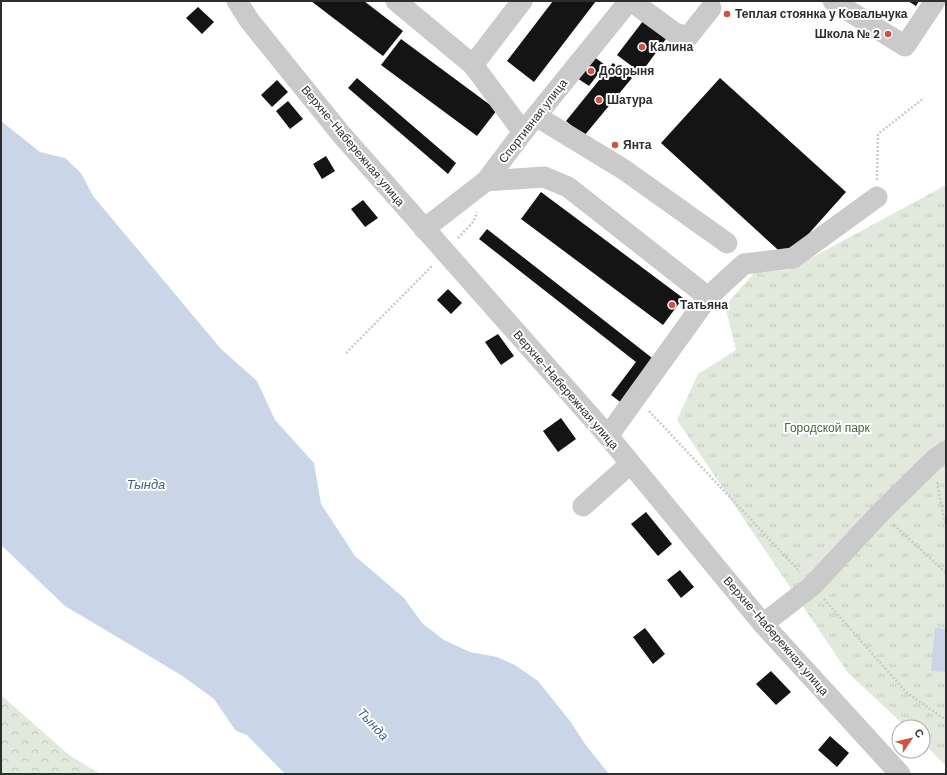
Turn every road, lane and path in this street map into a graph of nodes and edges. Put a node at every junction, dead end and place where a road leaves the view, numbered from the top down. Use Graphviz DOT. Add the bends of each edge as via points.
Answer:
graph roads {
  1 [pos="237,1"];
  2 [pos="396,1"];
  3 [pos="522,1"];
  4 [pos="630,1"];
  5 [pos="833,1"];
  6 [pos="935,1"];
  7 [pos="711,8"];
  8 [pos="473,65"];
  9 [pos="924,98"];
  10 [pos="536,116"];
  11 [pos="523,132"];
  12 [pos="486,181"];
  13 [pos="877,197"];
  14 [pos="478,208"];
  15 [pos="424,229"];
  16 [pos="727,243"];
  17 [pos="445,253"];
  18 [pos="708,297"];
  19 [pos="346,353"];
  20 [pos="636,397"];
  21 [pos="608,436"];
  22 [pos="940,455"];
  23 [pos="630,464"];
  24 [pos="582,506"];
  25 [pos="881,512"];
  26 [pos="946,525"];
  27 [pos="946,573"];
  28 [pos="812,586"];
  29 [pos="763,624"];
  30 [pos="946,720"];
  31 [pos="896,773"];
  1 -- 15 [label="street, Верхне-Набережная улица" via="248,20 341,134"];
  2 -- 8 [label="street"];
  3 -- 8 [label="street"];
  4 -- 7 [label="street" via="675,33 688,37"];
  4 -- 10 [label="street, Спортивная улица"];
  5 -- 6 [label="street" via="905,46"];
  8 -- 11 [label="street"];
  9 -- 13 [label="path" via="878,134"];
  10 -- 11 [label="street, Спортивная улица"];
  10 -- 16 [label="street" via="623,169"];
  11 -- 12 [label="street, Спортивная улица"];
  12 -- 15 [label="street, Спортивная улица"];
  12 -- 18 [label="street" via="544,177 568,187"];
  13 -- 18 [label="street" via="793,258 744,264"];
  14 -- 17 [label="path" via="474,222"];
  15 -- 17 [label="street, Верхне-Набережная улица"];
  17 -- 19 [label="path"];
  17 -- 21 [label="street, Верхне-Набережная улица"];
  18 -- 20 [label="street"];
  20 -- 21 [label="street"];
  20 -- 28 [label="path"];
  21 -- 23 [label="street, Верхне-Набережная улица"];
  22 -- 25 [label="street"];
  22 -- 26 [label="path"];
  23 -- 24 [label="street"];
  23 -- 29 [label="street, Верхне-Набережная улица"];
  25 -- 27 [label="path"];
  25 -- 28 [label="street"];
  28 -- 29 [label="street"];
  28 -- 30 [label="path" via="907,693"];
  29 -- 31 [label="street, Верхне-Набережная улица"];
}
